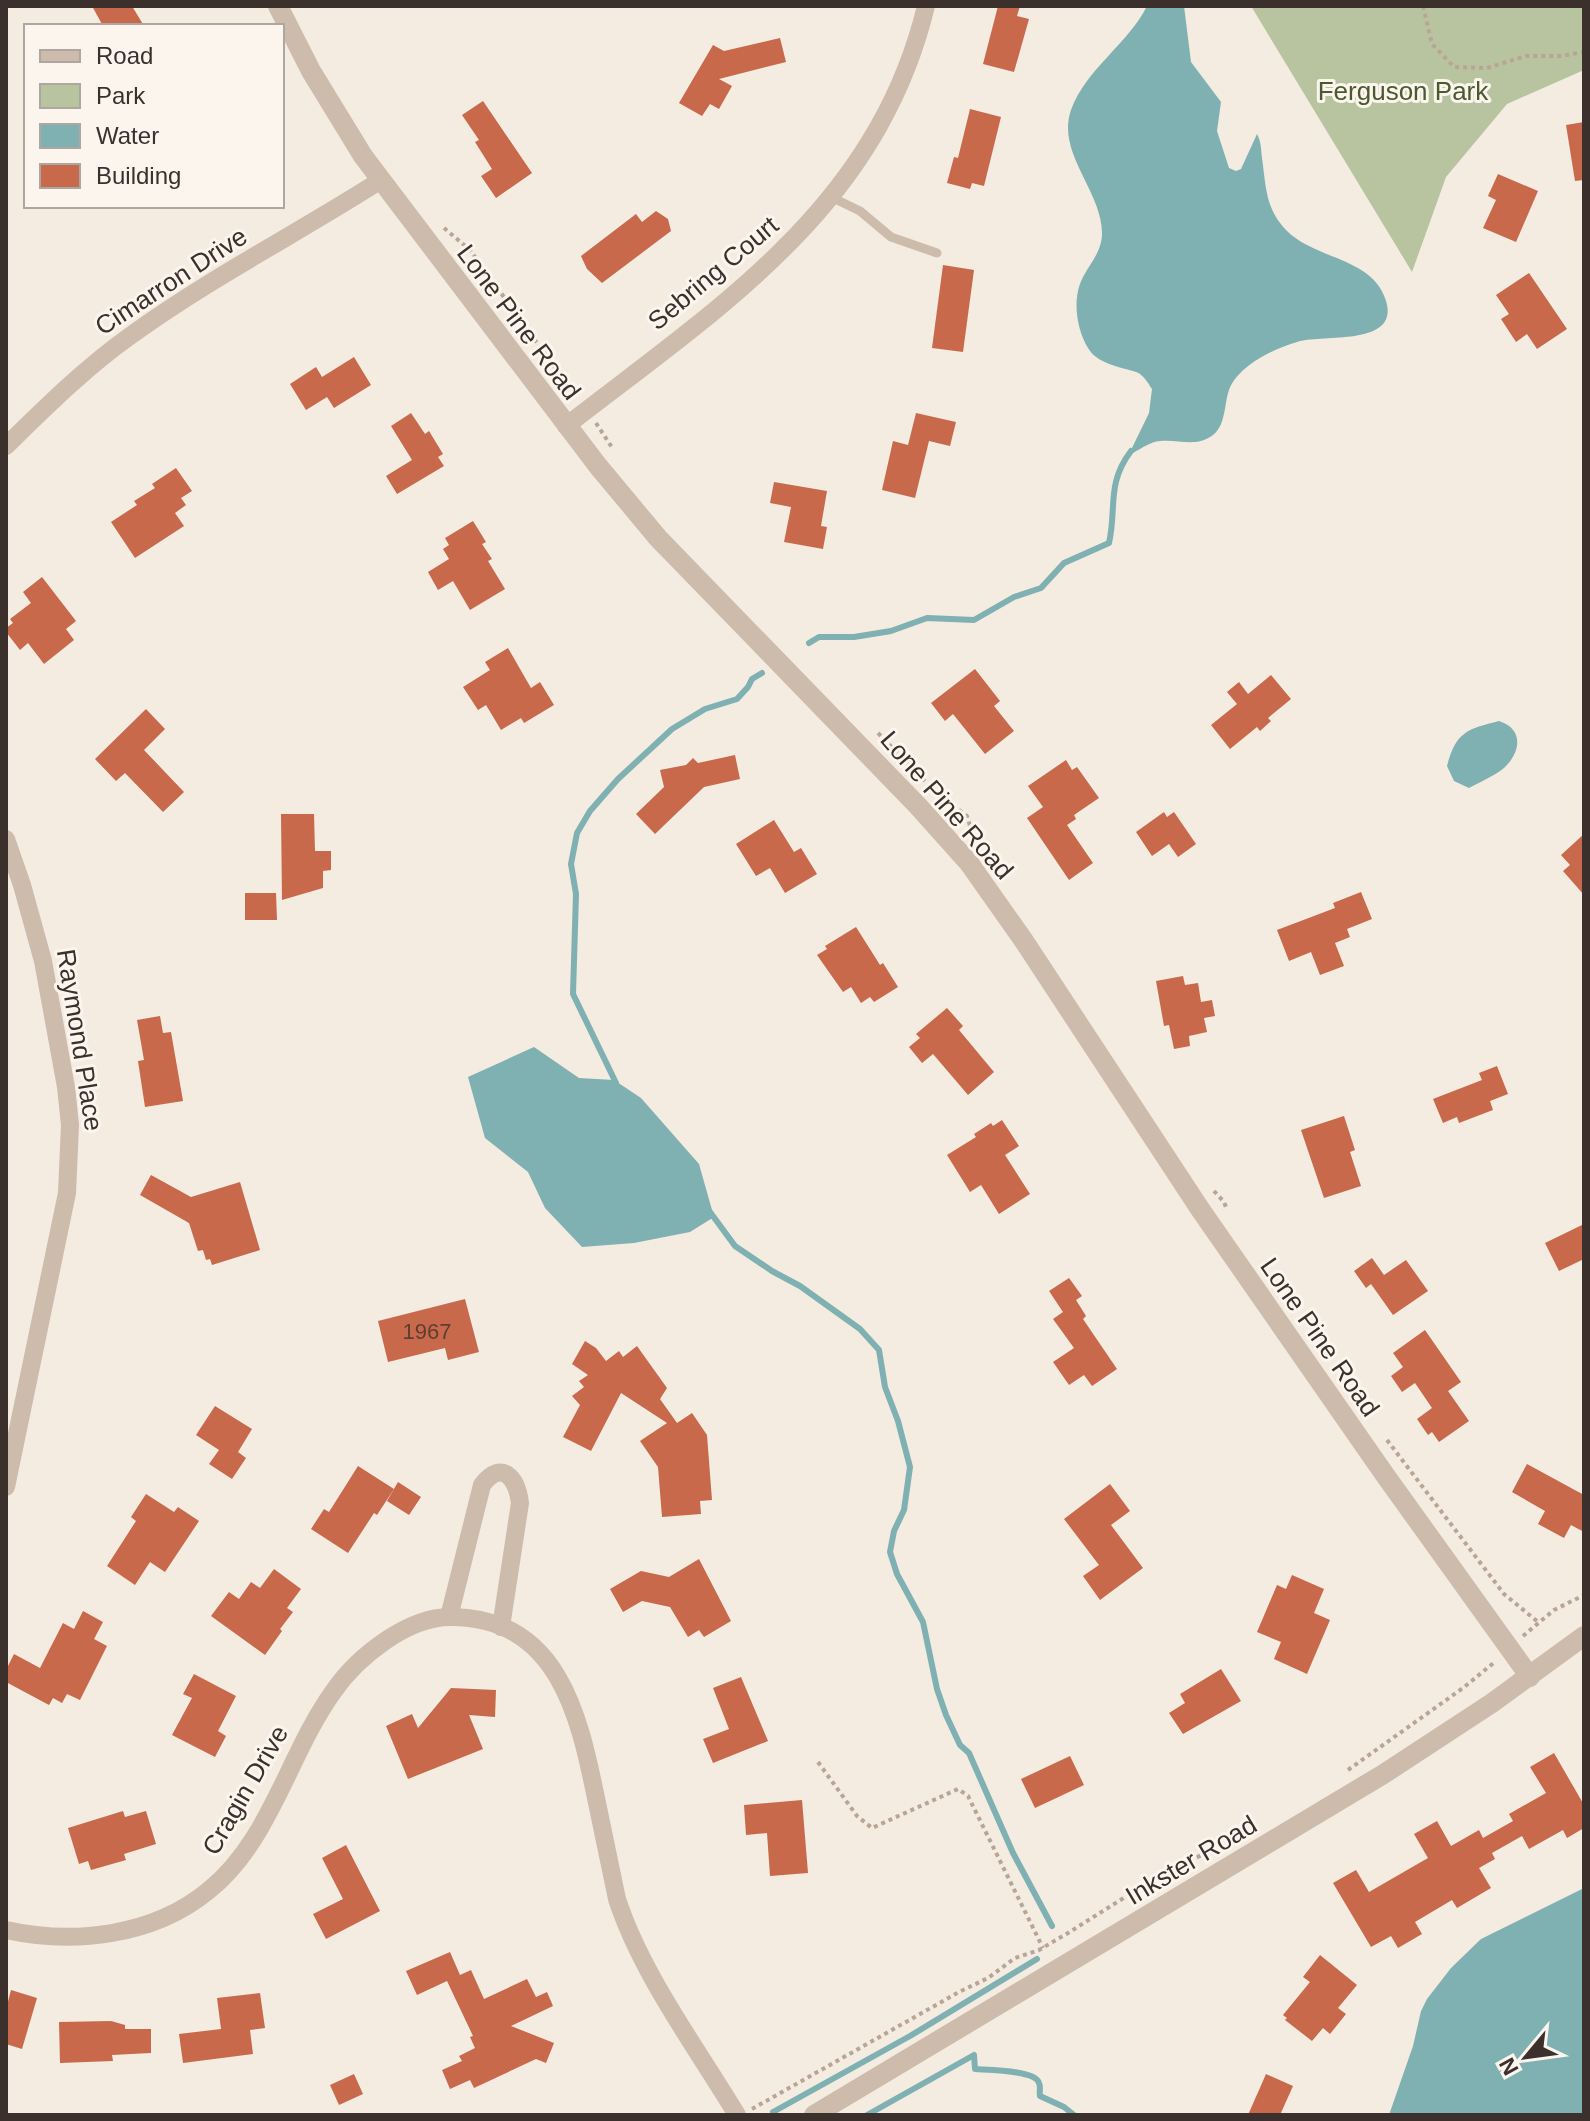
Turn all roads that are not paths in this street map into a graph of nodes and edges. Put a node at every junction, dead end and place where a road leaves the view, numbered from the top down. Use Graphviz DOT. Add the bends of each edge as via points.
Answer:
graph roads {
  1 [pos="278,6"];
  2 [pos="926,6"];
  3 [pos="381,180"];
  4 [pos="831,197"];
  5 [pos="937,253"];
  6 [pos="566,426"];
  7 [pos="6,446"];
  8 [pos="6,839"];
  9 [pos="6,1487"];
  10 [pos="449,1617"];
  11 [pos="501,1627"];
  12 [pos="1584,1636"];
  13 [pos="1530,1677"];
  14 [pos="6,1930"];
  15 [pos="737,2115"];
  16 [pos="814,2115"];
  1 -- 3 [label="street, Lone Pine Road" via="311,71"];
  2 -- 4 [label="street, Sebring Court" via="885,115"];
  3 -- 6 [label="street, Lone Pine Road"];
  3 -- 7 [label="street, Cimarron Drive" via="130,336"];
  4 -- 5 [label="lane" via="860,211 891,237"];
  4 -- 6 [label="street, Sebring Court" via="737,293"];
  6 -- 13 [label="street, Lone Pine Road" via="658,538 969,863 1236,1261"];
  8 -- 9 [label="street, Raymond Place" via="43,961 70,1125 67,1193"];
  10 -- 11 [label="street, Cragin Drive"];
  10 -- 11 [label="street" via="482,1485 500,1474 518,1484 520,1503"];
  10 -- 14 [label="street, Cragin Drive" via="388,1640 349,1671 310,1729 244,1852 193,1903 152,1923 105,1934 60,1937"];
  11 -- 15 [label="street, Cragin Drive" via="540,1654 568,1694 583,1732 625,1924"];
  12 -- 13 [label="street, Inkster Road"];
  13 -- 16 [label="street, Inkster Road" via="1361,1788"];
}
